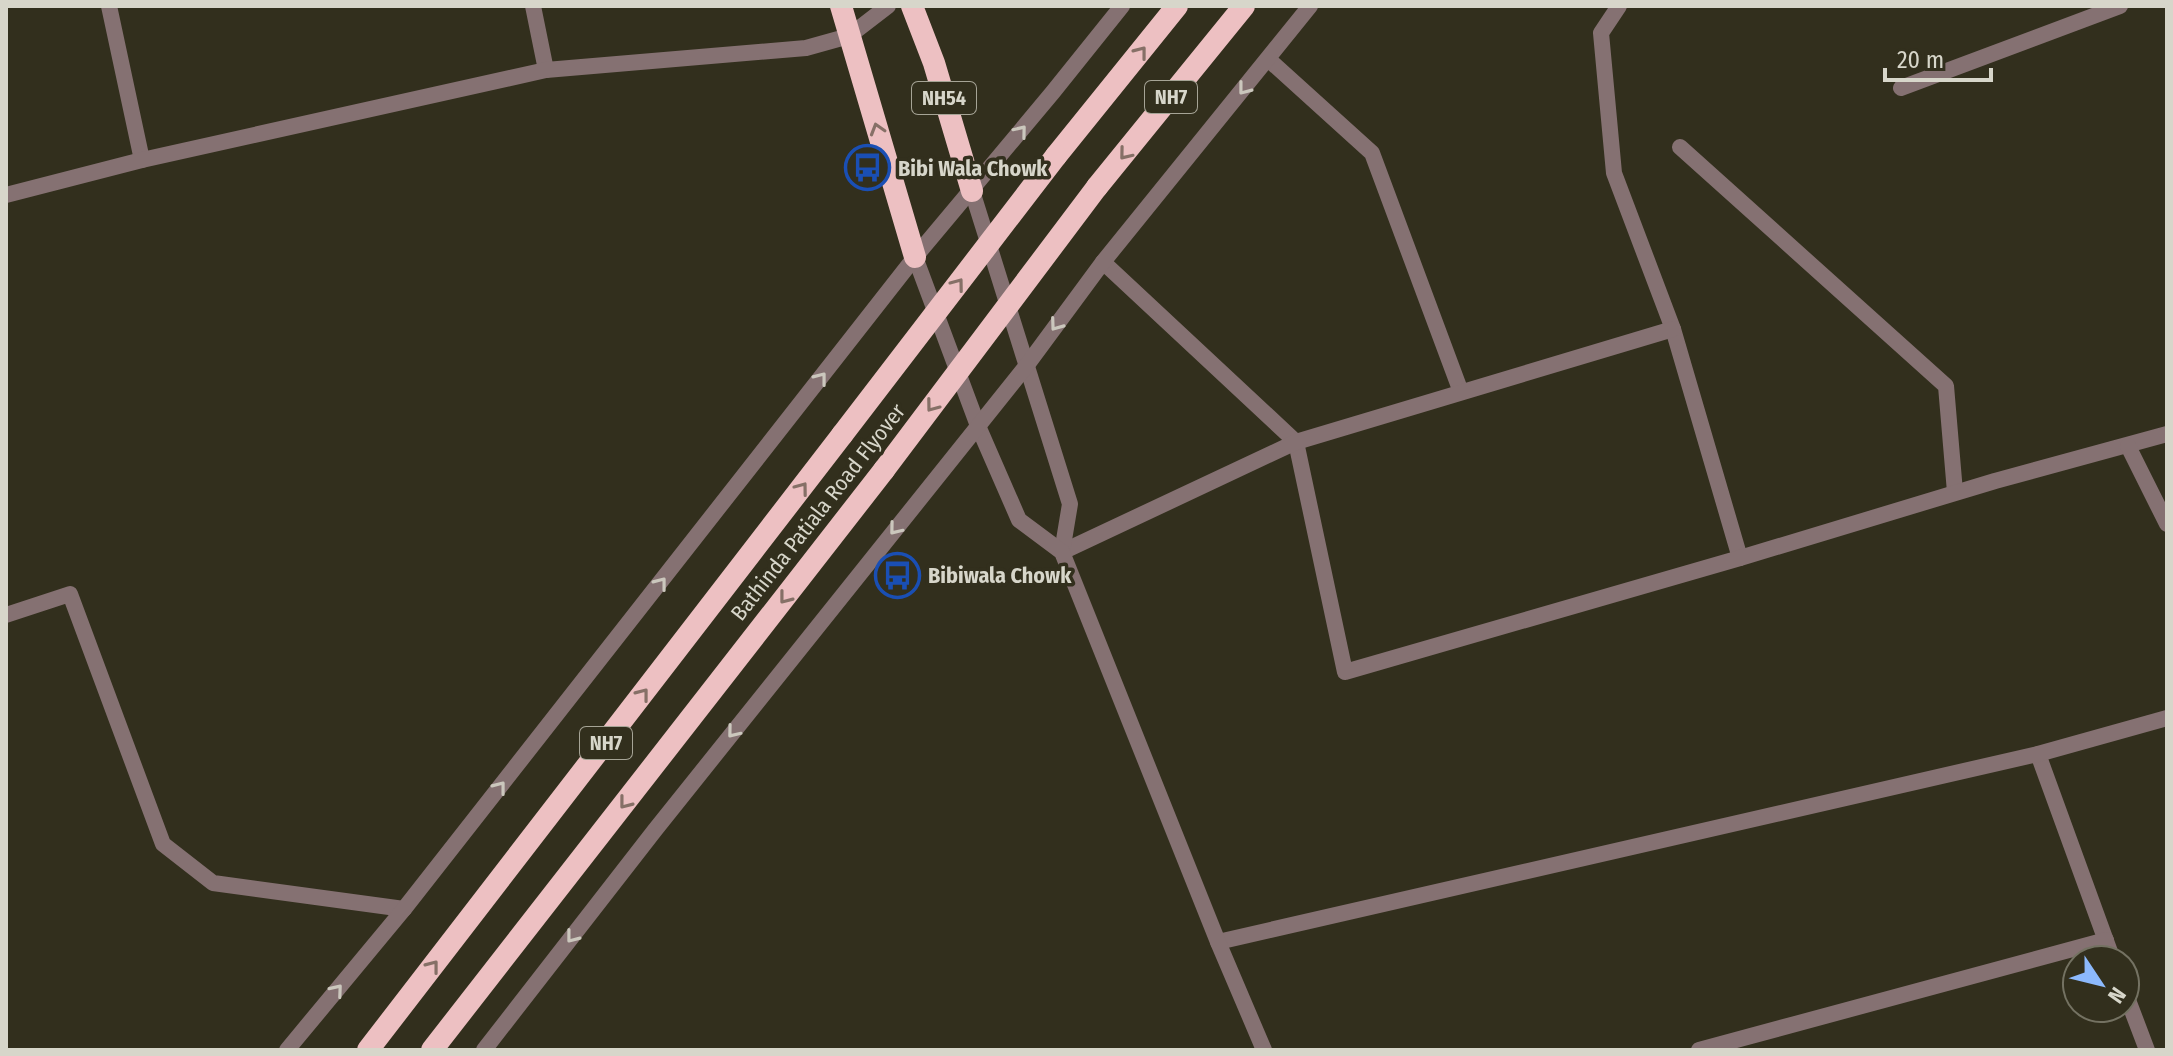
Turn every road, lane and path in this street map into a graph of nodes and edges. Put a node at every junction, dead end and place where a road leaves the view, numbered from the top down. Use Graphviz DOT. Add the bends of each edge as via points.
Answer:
graph roads {
  1 [pos="109,6"];
  2 [pos="533,6"];
  3 [pos="841,6"];
  4 [pos="888,6"];
  5 [pos="912,6"];
  6 [pos="1122,6"];
  7 [pos="1177,6"];
  8 [pos="1244,6"];
  9 [pos="1310,6"];
  10 [pos="1619,6"];
  11 [pos="2120,6"];
  12 [pos="849,36"];
  13 [pos="1268,59"];
  14 [pos="546,70"];
  15 [pos="1901,88"];
  16 [pos="1680,147"];
  17 [pos="142,160"];
  18 [pos="972,191"];
  19 [pos="6,195"];
  20 [pos="915,257"];
  21 [pos="1103,262"];
  22 [pos="1673,329"];
  23 [pos="1027,365"];
  24 [pos="1461,392"];
  25 [pos="978,426"];
  26 [pos="2167,434"];
  27 [pos="1296,442"];
  28 [pos="2128,446"];
  29 [pos="1955,492"];
  30 [pos="2167,524"];
  31 [pos="1062,552"];
  32 [pos="1740,558"];
  33 [pos="6,615"];
  34 [pos="2167,718"];
  35 [pos="2038,754"];
  36 [pos="404,909"];
  37 [pos="2106,940"];
  38 [pos="1218,942"];
  39 [pos="2107,944"];
  40 [pos="2137,1024"];
  41 [pos="287,1050"];
  42 [pos="368,1050"];
  43 [pos="432,1050"];
  44 [pos="484,1050"];
  45 [pos="1264,1050"];
  46 [pos="1699,1050"];
  47 [pos="2147,1050"];
  1 -- 17 [label="street"];
  2 -- 14 [label="street"];
  3 -- 12 [label="highway"];
  4 -- 12 [label="street"];
  5 -- 18 [label="highway, NH54"];
  18 -- 6 [label="street, one-way"];
  42 -- 7 [label="highway, Bathinda Patiala Road Flyover / NH7, one-way, bridge"];
  8 -- 43 [label="highway, Bathinda Patiala Road Flyover / NH7, one-way, bridge" via="1097,187"];
  9 -- 13 [label="street"];
  10 -- 22 [label="street" via="1601,33 1614,173"];
  11 -- 15 [label="street"];
  12 -- 14 [label="street" via="806,48"];
  20 -- 12 [label="highway, one-way"];
  13 -- 21 [label="street, one-way"];
  13 -- 24 [label="street" via="1372,153"];
  14 -- 17 [label="street"];
  16 -- 29 [label="street" via="1946,386"];
  17 -- 19 [label="street"];
  18 -- 20 [label="street"];
  18 -- 23 [label="street"];
  20 -- 25 [label="street"];
  36 -- 20 [label="street, one-way"];
  21 -- 23 [label="street, one-way"];
  21 -- 27 [label="street"];
  22 -- 24 [label="street"];
  22 -- 32 [label="street"];
  23 -- 25 [label="street"];
  23 -- 31 [label="street" via="1070,504"];
  24 -- 27 [label="street"];
  25 -- 31 [label="street" via="1019,520"];
  25 -- 44 [label="street, one-way"];
  26 -- 28 [label="street"];
  27 -- 31 [label="street"];
  27 -- 32 [label="street" via="1345,672"];
  28 -- 29 [label="street"];
  28 -- 30 [label="street"];
  29 -- 32 [label="street"];
  31 -- 38 [label="street"];
  33 -- 36 [label="street" via="70,594 163,844 213,883"];
  34 -- 35 [label="street"];
  35 -- 37 [label="street"];
  35 -- 38 [label="street"];
  41 -- 36 [label="street, one-way"];
  37 -- 39 [label="street"];
  37 -- 46 [label="street"];
  38 -- 45 [label="street"];
  40 -- 47 [label="street"];
}
